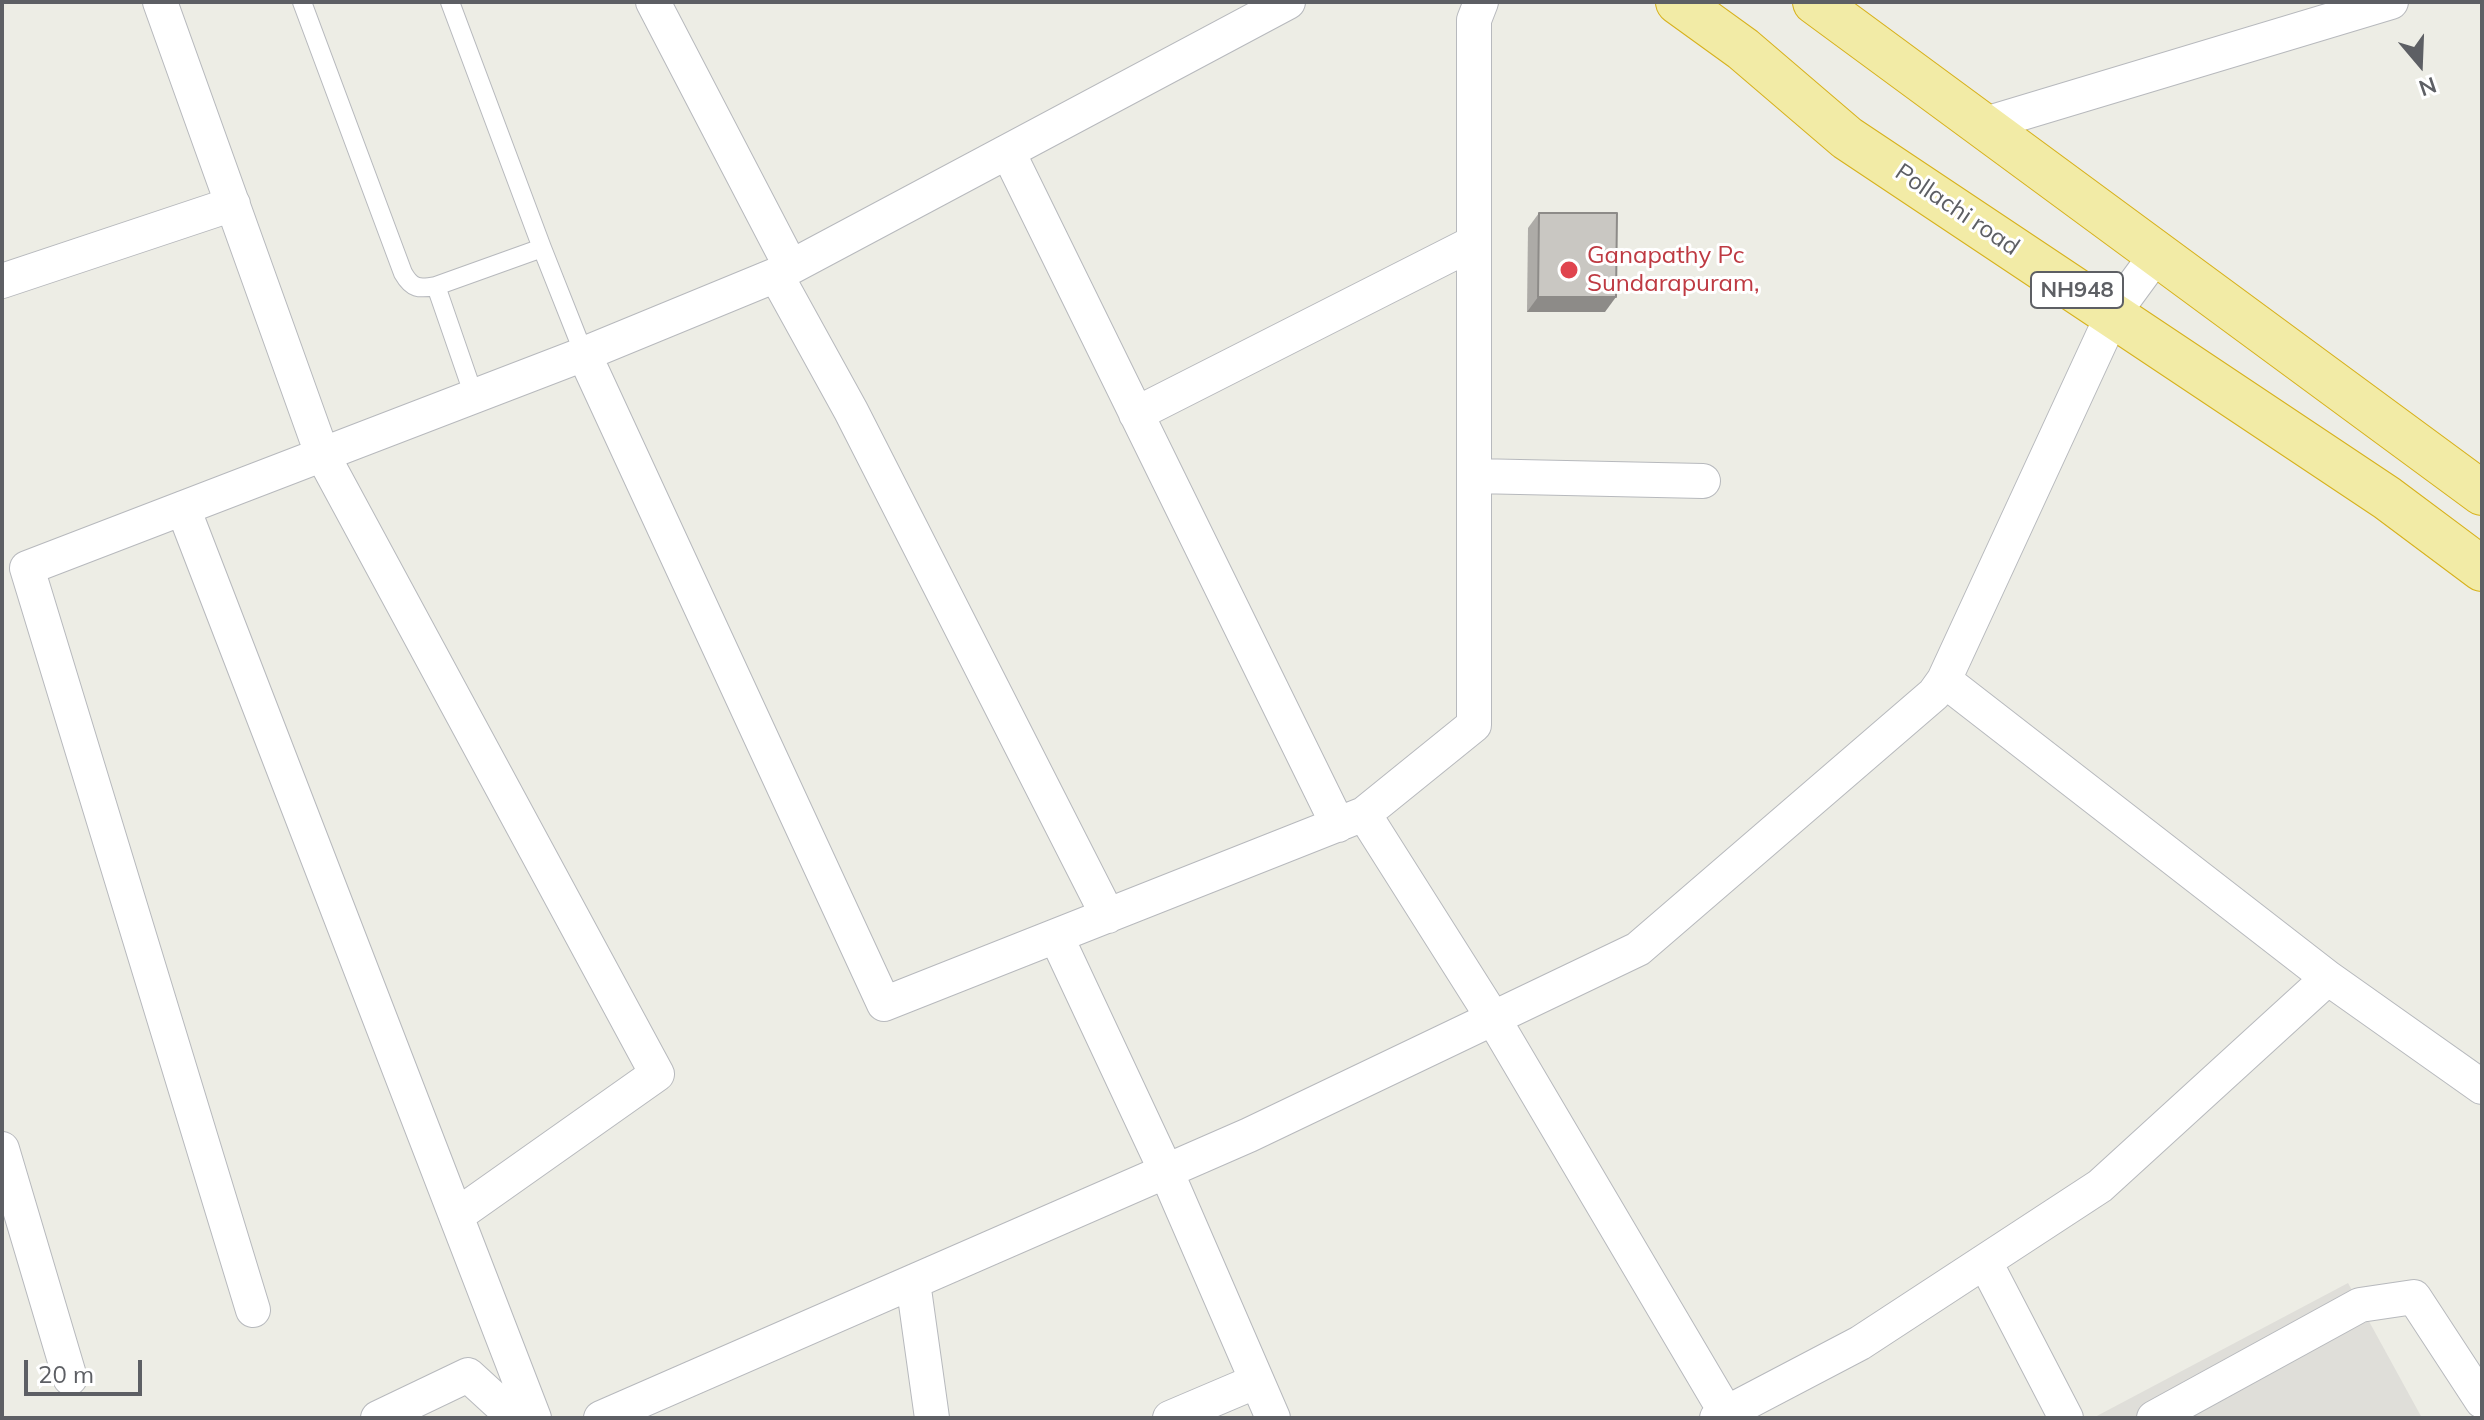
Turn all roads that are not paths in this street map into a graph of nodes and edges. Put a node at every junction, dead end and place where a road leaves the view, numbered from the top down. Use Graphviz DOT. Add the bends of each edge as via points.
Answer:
graph roads {
  1 [pos="160,2"];
  2 [pos="302,2"];
  3 [pos="450,2"];
  4 [pos="653,2"];
  5 [pos="1288,2"];
  6 [pos="1481,2"];
  7 [pos="1678,2"];
  8 [pos="1815,2"];
  9 [pos="2391,2"];
  10 [pos="1982,125"];
  11 [pos="1008,152"];
  12 [pos="233,204"];
  13 [pos="1473,243"];
  14 [pos="542,248"];
  15 [pos="2157,254"];
  16 [pos="784,271"];
  17 [pos="2,281"];
  18 [pos="436,286"];
  19 [pos="2113,314"];
  20 [pos="584,354"];
  21 [pos="474,396"];
  22 [pos="1136,414"];
  23 [pos="322,454"];
  24 [pos="1474,476"];
  25 [pos="1703,481"];
  26 [pos="2481,491"];
  27 [pos="183,508"];
  28 [pos="56,557"];
  29 [pos="2482,569"];
  30 [pos="2,574"];
  31 [pos="1944,680"];
  32 [pos="1351,820"];
  33 [pos="1108,916"];
  34 [pos="1056,936"];
  35 [pos="2328,978"];
  36 [pos="1493,1018"];
  37 [pos="2482,1087"];
  38 [pos="2,1149"];
  39 [pos="1166,1171"];
  40 [pos="456,1216"];
  41 [pos="1985,1262"];
  42 [pos="913,1282"];
  43 [pos="253,1310"];
  44 [pos="70,1378"];
  45 [pos="1257,1381"];
  46 [pos="2482,1401"];
  47 [pos="1724,1416"];
  48 [pos="378,1418"];
  49 [pos="515,1418"];
  50 [pos="534,1418"];
  51 [pos="601,1418"];
  52 [pos="932,1418"];
  53 [pos="1170,1418"];
  54 [pos="1273,1418"];
  55 [pos="2066,1418"];
  56 [pos="2154,1418"];
  1 -- 12 [label="street"];
  2 -- 18 [label="lane" via="403,273 420,289"];
  3 -- 14 [label="lane"];
  4 -- 16 [label="street"];
  5 -- 11 [label="street"];
  6 -- 13 [label="street" via="1474,20"];
  7 -- 19 [label="highway, Pollachi road / NH948" via="1743,49 1847,138"];
  8 -- 10 [label="highway, NH948"];
  9 -- 10 [label="street"];
  10 -- 15 [label="highway, NH948"];
  11 -- 16 [label="street"];
  11 -- 22 [label="street"];
  12 -- 17 [label="street"];
  12 -- 23 [label="street"];
  13 -- 22 [label="street"];
  13 -- 24 [label="street"];
  14 -- 18 [label="lane"];
  14 -- 20 [label="lane"];
  15 -- 19 [label="street"];
  15 -- 26 [label="highway, NH948"];
  16 -- 20 [label="street"];
  16 -- 33 [label="street"];
  18 -- 21 [label="lane"];
  19 -- 29 [label="highway, Pollachi road / NH948" via="2387,498"];
  19 -- 31 [label="street"];
  20 -- 21 [label="street"];
  20 -- 34 [label="street" via="884,1004"];
  21 -- 23 [label="street"];
  22 -- 32 [label="street"];
  23 -- 27 [label="street"];
  23 -- 40 [label="street" via="657,1074"];
  24 -- 25 [label="street"];
  24 -- 32 [label="street" via="1474,725"];
  27 -- 28 [label="street"];
  27 -- 40 [label="street"];
  28 -- 30 [label="street"];
  28 -- 43 [label="street" via="27,568"];
  31 -- 35 [label="street"];
  31 -- 36 [label="street" via="1638,949"];
  32 -- 33 [label="street"];
  32 -- 36 [label="street"];
  33 -- 34 [label="street"];
  34 -- 39 [label="street"];
  35 -- 37 [label="street"];
  35 -- 41 [label="street" via="2100,1186"];
  36 -- 39 [label="street"];
  36 -- 47 [label="street"];
  38 -- 44 [label="street"];
  39 -- 42 [label="street"];
  39 -- 45 [label="street"];
  40 -- 50 [label="street"];
  41 -- 47 [label="street" via="1860,1343"];
  41 -- 55 [label="street"];
  42 -- 51 [label="street"];
  42 -- 52 [label="street"];
  45 -- 53 [label="street"];
  45 -- 54 [label="street"];
  46 -- 56 [label="street" via="2414,1297 2360,1305"];
  48 -- 49 [label="street" via="468,1375"];
}
